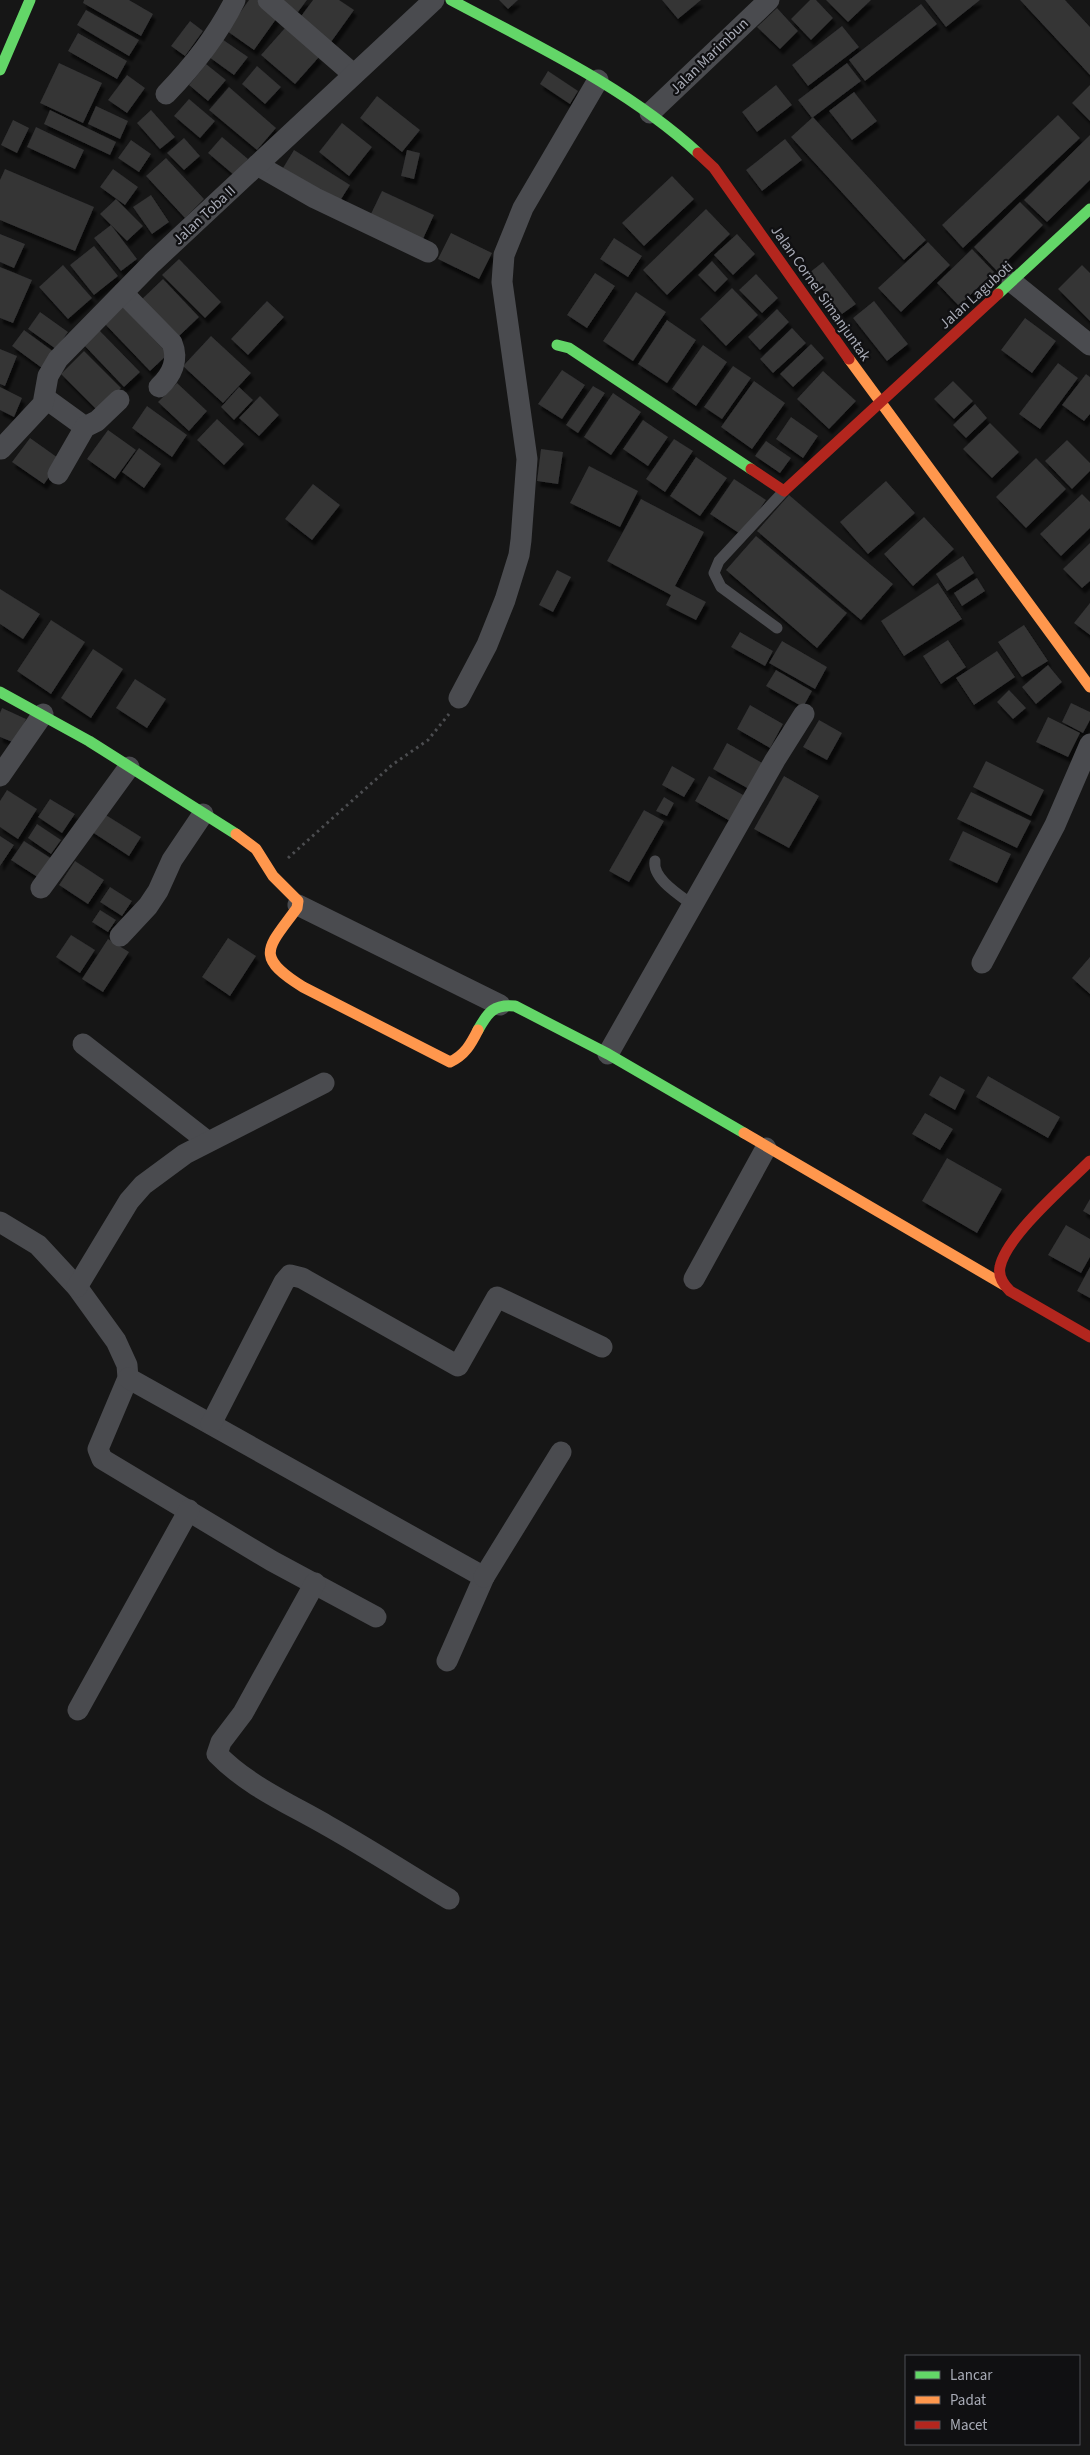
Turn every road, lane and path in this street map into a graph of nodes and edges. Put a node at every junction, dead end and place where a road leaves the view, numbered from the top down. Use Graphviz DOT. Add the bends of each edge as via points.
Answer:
graph roads {
  1 [pos="30,0"];
  2 [pos="235,0"];
  3 [pos="268,0"];
  4 [pos="434,0"];
  5 [pos="452,0"];
  6 [pos="769,0"];
  7 [pos="8,30"];
  8 [pos="0,70"];
  9 [pos="353,74"];
  10 [pos="598,80"];
  11 [pos="166,94"];
  12 [pos="650,113"];
  13 [pos="257,165"];
  14 [pos="1090,209"];
  15 [pos="428,252"];
  16 [pos="1012,282"];
  17 [pos="123,292"];
  18 [pos="558,345"];
  19 [pos="1090,345"];
  20 [pos="159,387"];
  21 [pos="45,398"];
  22 [pos="119,400"];
  23 [pos="880,402"];
  24 [pos="85,427"];
  25 [pos="1,449"];
  26 [pos="58,474"];
  27 [pos="784,491"];
  28 [pos="777,628"];
  29 [pos="1090,687"];
  30 [pos="0,692"];
  31 [pos="459,698"];
  32 [pos="43,714"];
  33 [pos="804,714"];
  34 [pos="1090,744"];
  35 [pos="128,767"];
  36 [pos="0,776"];
  37 [pos="203,814"];
  38 [pos="655,861"];
  39 [pos="271,873"];
  40 [pos="41,888"];
  41 [pos="298,905"];
  42 [pos="694,906"];
  43 [pos="120,936"];
  44 [pos="982,963"];
  45 [pos="500,1005"];
  46 [pos="82,1044"];
  47 [pos="608,1054"];
  48 [pos="324,1083"];
  49 [pos="207,1142"];
  50 [pos="766,1148"];
  51 [pos="1090,1161"];
  52 [pos="0,1222"];
  53 [pos="694,1279"];
  54 [pos="1004,1285"];
  55 [pos="77,1287"];
  56 [pos="1090,1337"];
  57 [pos="602,1347"];
  58 [pos="128,1378"];
  59 [pos="211,1424"];
  60 [pos="561,1452"];
  61 [pos="189,1510"];
  62 [pos="484,1577"];
  63 [pos="315,1583"];
  64 [pos="376,1617"];
  65 [pos="447,1661"];
  66 [pos="78,1710"];
  67 [pos="449,1899"];
  1 -- 7 [label="street"];
  2 -- 11 [label="street" via="196,62"];
  3 -- 9 [label="street"];
  4 -- 9 [label="street, Jalan Toba II"];
  5 -- 10 [label="street, Jalan Cornel Simanjuntak"];
  6 -- 12 [label="street, Jalan Marimbun"];
  7 -- 8 [label="street"];
  9 -- 13 [label="street, Jalan Toba II"];
  10 -- 12 [label="street, Jalan Cornel Simanjuntak"];
  10 -- 31 [label="street" via="523,208 504,255 502,282 527,459 521,540 505,600 487,645"];
  12 -- 23 [label="street, Jalan Cornel Simanjuntak" via="714,168"];
  13 -- 15 [label="street" via="315,198"];
  13 -- 17 [label="street, Jalan Toba II"];
  14 -- 16 [label="street, Jalan Laguboti"];
  16 -- 19 [label="street"];
  16 -- 23 [label="street, Jalan Laguboti"];
  17 -- 20 [label="street" via="172,343 176,352 167,380"];
  17 -- 21 [label="street, Jalan Toba II" via="58,359 48,376"];
  18 -- 27 [label="street" via="569,348"];
  21 -- 24 [label="street"];
  21 -- 25 [label="street, Jalan Toba II"];
  22 -- 24 [label="street" via="106,414"];
  23 -- 27 [label="street, Jalan Laguboti"];
  23 -- 29 [label="street, Jalan Cornel Simanjuntak"];
  24 -- 26 [label="street"];
  27 -- 28 [label="lane" via="719,561 714,573 721,587"];
  30 -- 32 [label="street"];
  31 -- 39 [label="path" via="428,740 392,765"];
  32 -- 35 [label="street"];
  32 -- 36 [label="street"];
  33 -- 42 [label="street"];
  34 -- 44 [label="street" via="1029,876"];
  35 -- 37 [label="street"];
  35 -- 40 [label="street"];
  37 -- 39 [label="street" via="251,845"];
  37 -- 43 [label="street" via="172,860 148,906"];
  38 -- 42 [label="lane" via="655,870 660,878"];
  39 -- 41 [label="street" via="295,896"];
  41 -- 45 [label="street"];
  41 -- 45 [label="street" via="269,948 270,959 275,965 303,987 446,1061 454,1061 464,1054 491,1011"];
  42 -- 47 [label="street"];
  45 -- 47 [label="street" via="515,1006"];
  46 -- 49 [label="street"];
  47 -- 50 [label="street"];
  48 -- 49 [label="street"];
  49 -- 55 [label="street" via="142,1184"];
  50 -- 53 [label="street"];
  50 -- 54 [label="street"];
  51 -- 54 [label="street" via="1036,1215 1009,1249 1000,1266"];
  52 -- 55 [label="street" via="38,1245"];
  54 -- 56 [label="street"];
  55 -- 58 [label="street" via="116,1341 127,1365"];
  57 -- 59 [label="street" via="497,1297 458,1366 302,1278 290,1275"];
  58 -- 59 [label="street"];
  58 -- 61 [label="street" via="98,1449 99,1456 107,1464"];
  59 -- 62 [label="street"];
  60 -- 62 [label="street"];
  61 -- 63 [label="street" via="272,1561"];
  61 -- 66 [label="street"];
  62 -- 65 [label="street"];
  63 -- 64 [label="street"];
  63 -- 67 [label="street" via="217,1754 264,1791"];
}
